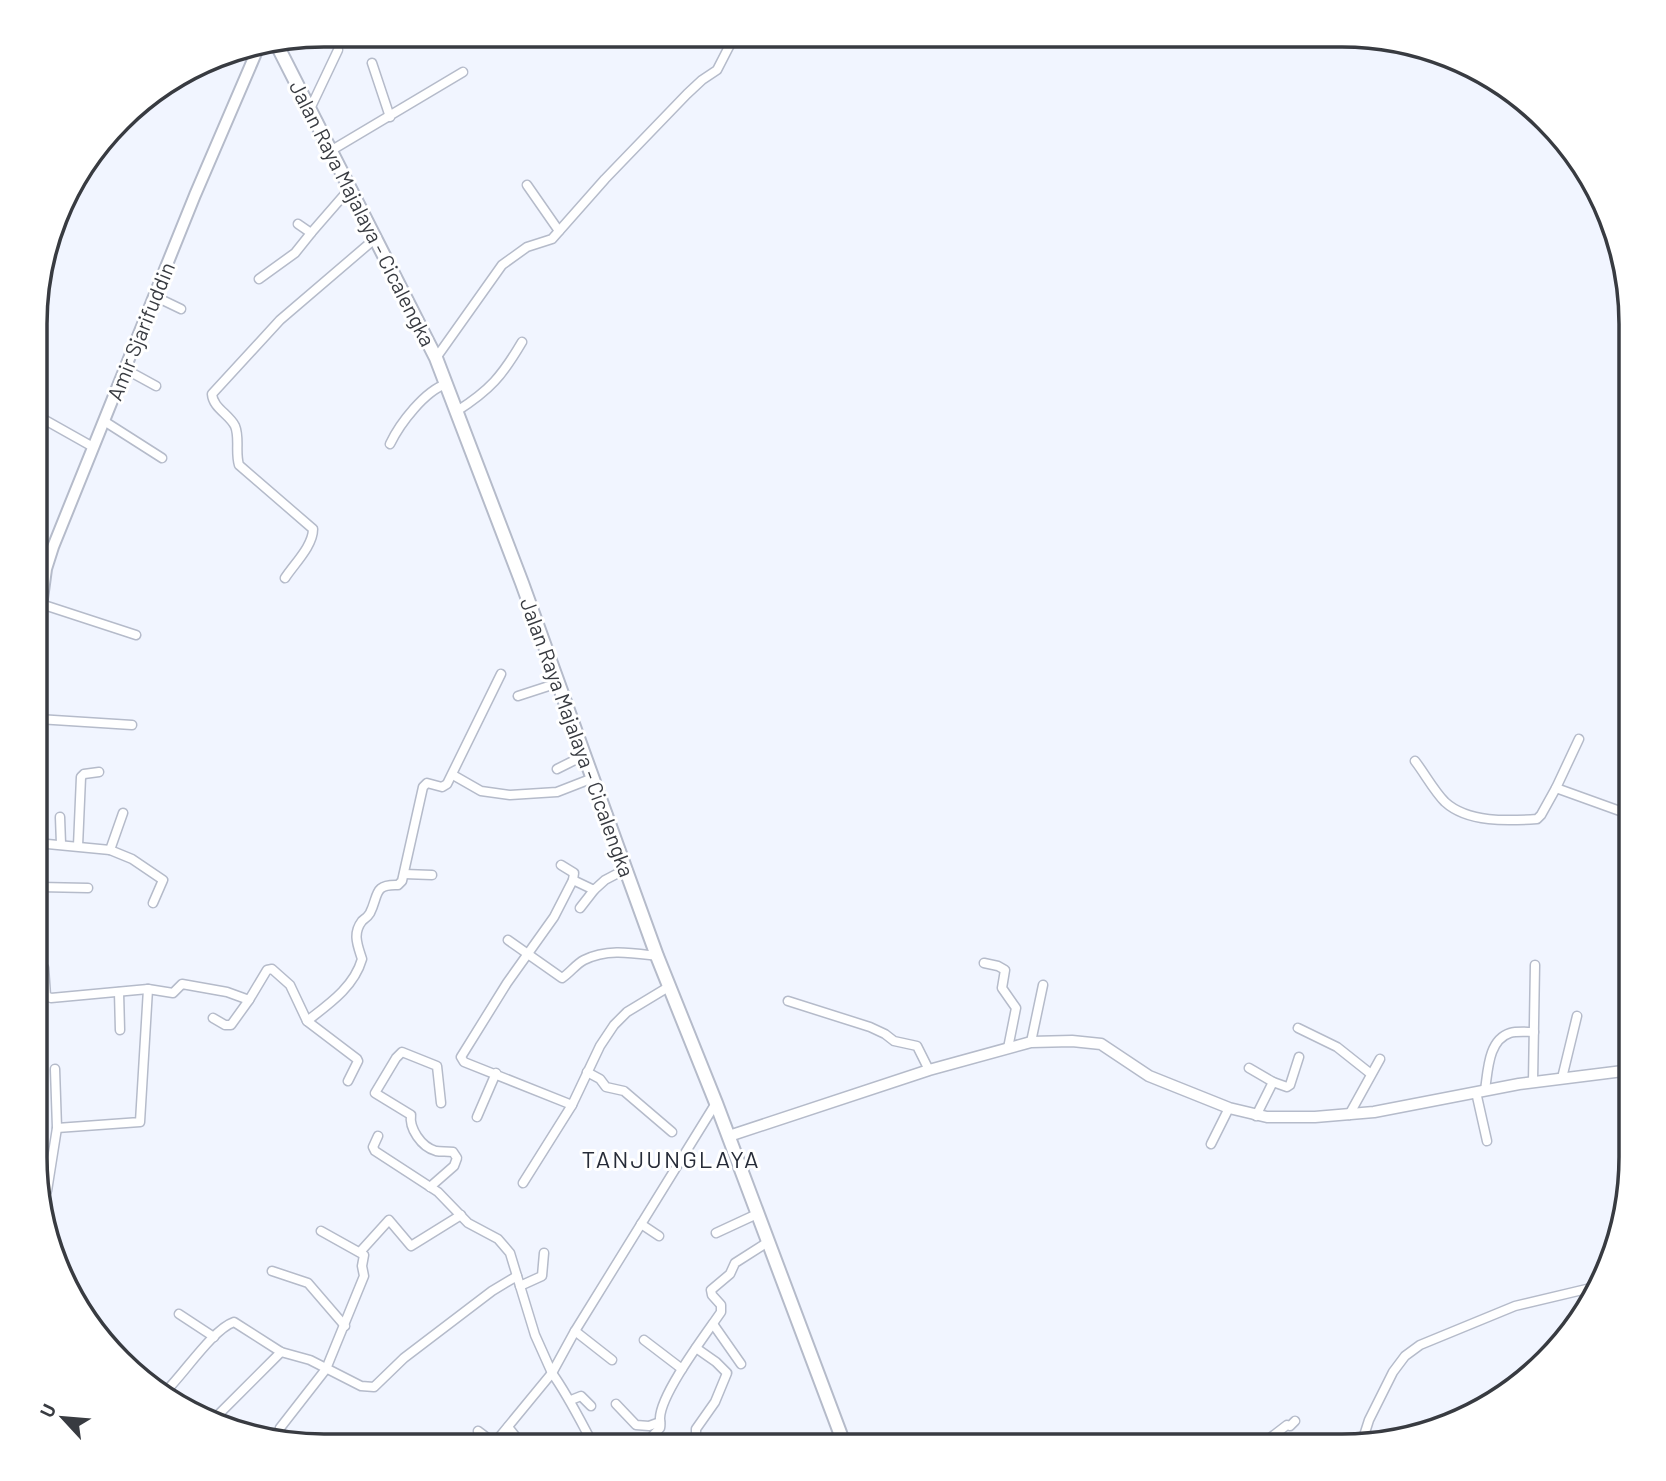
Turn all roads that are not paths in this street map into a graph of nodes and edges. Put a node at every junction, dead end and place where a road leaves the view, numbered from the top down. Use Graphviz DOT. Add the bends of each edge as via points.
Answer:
graph roads {
  1 [pos="729,47"];
  2 [pos="338,50"];
  3 [pos="280,51"];
  4 [pos="255,56"];
  5 [pos="372,63"];
  6 [pos="463,72"];
  7 [pos="310,109"];
  8 [pos="390,117"];
  9 [pos="332,150"];
  10 [pos="527,185"];
  11 [pos="351,187"];
  12 [pos="298,224"];
  13 [pos="559,231"];
  14 [pos="311,233"];
  15 [pos="377,237"];
  16 [pos="258,279"];
  17 [pos="154,296"];
  18 [pos="181,309"];
  19 [pos="522,342"];
  20 [pos="436,358"];
  21 [pos="125,369"];
  22 [pos="446,384"];
  23 [pos="156,386"];
  24 [pos="457,411"];
  25 [pos="47,421"];
  26 [pos="104,421"];
  27 [pos="390,444"];
  28 [pos="93,447"];
  29 [pos="162,458"];
  30 [pos="47,566"];
  31 [pos="285,578"];
  32 [pos="47,606"];
  33 [pos="136,635"];
  34 [pos="501,674"];
  35 [pos="558,683"];
  36 [pos="518,696"];
  37 [pos="47,720"];
  38 [pos="132,725"];
  39 [pos="1579,739"];
  40 [pos="584,755"];
  41 [pos="1416,761"];
  42 [pos="557,769"];
  43 [pos="99,772"];
  44 [pos="453,775"];
  45 [pos="593,778"];
  46 [pos="1556,788"];
  47 [pos="1619,811"];
  48 [pos="123,813"];
  49 [pos="61,817"];
  50 [pos="47,843"];
  51 [pos="61,844"];
  52 [pos="78,846"];
  53 [pos="110,850"];
  54 [pos="561,866"];
  55 [pos="626,869"];
  56 [pos="404,874"];
  57 [pos="432,875"];
  58 [pos="573,880"];
  59 [pos="47,887"];
  60 [pos="88,888"];
  61 [pos="594,890"];
  62 [pos="153,903"];
  63 [pos="580,908"];
  64 [pos="508,940"];
  65 [pos="527,956"];
  66 [pos="657,956"];
  67 [pos="984,963"];
  68 [pos="1535,965"];
  69 [pos="1044,985"];
  70 [pos="670,986"];
  71 [pos="148,989"];
  72 [pos="119,992"];
  73 [pos="47,997"];
  74 [pos="249,1000"];
  75 [pos="788,1001"];
  76 [pos="1577,1016"];
  77 [pos="213,1018"];
  78 [pos="307,1021"];
  79 [pos="1298,1028"];
  80 [pos="120,1030"];
  81 [pos="1534,1032"];
  82 [pos="1031,1042"];
  83 [pos="1008,1048"];
  84 [pos="1299,1057"];
  85 [pos="1380,1059"];
  86 [pos="1249,1068"];
  87 [pos="55,1069"];
  88 [pos="929,1070"];
  89 [pos="1619,1071"];
  90 [pos="587,1072"];
  91 [pos="496,1073"];
  92 [pos="1371,1074"];
  93 [pos="1562,1078"];
  94 [pos="348,1081"];
  95 [pos="1273,1082"];
  96 [pos="1532,1082"];
  97 [pos="1481,1091"];
  98 [pos="441,1103"];
  99 [pos="716,1103"];
  100 [pos="572,1105"];
  101 [pos="1229,1108"];
  102 [pos="1349,1115"];
  103 [pos="1256,1116"];
  104 [pos="477,1117"];
  105 [pos="57,1128"];
  106 [pos="672,1132"];
  107 [pos="379,1136"];
  108 [pos="729,1136"];
  109 [pos="1487,1141"];
  110 [pos="1211,1144"];
  111 [pos="49,1181"];
  112 [pos="523,1183"];
  113 [pos="430,1187"];
  114 [pos="757,1213"];
  115 [pos="461,1215"];
  116 [pos="641,1224"];
  117 [pos="321,1231"];
  118 [pos="716,1233"];
  119 [pos="659,1236"];
  120 [pos="768,1242"];
  121 [pos="360,1252"];
  122 [pos="544,1253"];
  123 [pos="272,1271"];
  124 [pos="517,1276"];
  125 [pos="520,1286"];
  126 [pos="1585,1289"];
  127 [pos="179,1314"];
  128 [pos="713,1324"];
  129 [pos="345,1326"];
  130 [pos="575,1331"];
  131 [pos="214,1337"];
  132 [pos="644,1340"];
  133 [pos="696,1348"];
  134 [pos="281,1352"];
  135 [pos="612,1360"];
  136 [pos="741,1364"];
  137 [pos="326,1369"];
  138 [pos="682,1369"];
  139 [pos="552,1373"];
  140 [pos="170,1387"];
  141 [pos="571,1400"];
  142 [pos="616,1404"];
  143 [pos="591,1406"];
  144 [pos="219,1414"];
  145 [pos="1295,1421"];
  146 [pos="660,1422"];
  147 [pos="508,1427"];
  148 [pos="280,1429"];
  149 [pos="478,1431"];
  150 [pos="1366,1432"];
  151 [pos="481,1434"];
  152 [pos="502,1434"];
  153 [pos="514,1434"];
  154 [pos="586,1434"];
  155 [pos="654,1434"];
  156 [pos="696,1434"];
  157 [pos="840,1434"];
  158 [pos="1275,1434"];
  1 -- 13 [label="street" via="717,71 687,94"];
  2 -- 7 [label="street"];
  3 -- 7 [label="main road, Jalan Raya Majalaya - Cicalengka"];
  4 -- 17 [label="main road, Amir Sjarifuddin"];
  5 -- 8 [label="street"];
  6 -- 8 [label="street"];
  7 -- 9 [label="main road, Jalan Raya Majalaya - Cicalengka"];
  8 -- 9 [label="street"];
  9 -- 11 [label="main road, Jalan Raya Majalaya - Cicalengka"];
  10 -- 13 [label="street"];
  11 -- 14 [label="street"];
  11 -- 15 [label="main road, Jalan Raya Majalaya - Cicalengka"];
  12 -- 14 [label="street"];
  13 -- 20 [label="street" via="502,264"];
  14 -- 16 [label="street" via="295,253"];
  15 -- 20 [label="main road, Jalan Raya Majalaya - Cicalengka"];
  15 -- 31 [label="street" via="280,320 212,394 236,429 239,465 313,529 307,547"];
  17 -- 18 [label="street"];
  17 -- 21 [label="main road, Amir Sjarifuddin"];
  19 -- 24 [label="street" via="489,389"];
  20 -- 22 [label="main road, Jalan Raya Majalaya - Cicalengka"];
  21 -- 23 [label="street"];
  21 -- 26 [label="main road, Amir Sjarifuddin"];
  22 -- 24 [label="main road, Jalan Raya Majalaya - Cicalengka"];
  22 -- 27 [label="street" via="409,415"];
  24 -- 35 [label="main road, Jalan Raya Majalaya - Cicalengka"];
  25 -- 28 [label="street"];
  26 -- 28 [label="main road, Amir Sjarifuddin"];
  26 -- 29 [label="street"];
  28 -- 30 [label="main road, Amir Sjarifuddin"];
  32 -- 33 [label="street"];
  34 -- 44 [label="street"];
  35 -- 36 [label="street"];
  35 -- 40 [label="main road, Jalan Raya Majalaya - Cicalengka"];
  37 -- 38 [label="street"];
  39 -- 46 [label="street"];
  40 -- 42 [label="street"];
  40 -- 45 [label="main road, Jalan Raya Majalaya - Cicalengka"];
  41 -- 46 [label="street" via="1443,800 1471,817 1537,818"];
  43 -- 52 [label="street" via="81,777"];
  44 -- 45 [label="street" via="481,791 510,795 557,792"];
  44 -- 56 [label="street" via="442,787 424,785"];
  45 -- 55 [label="main road, Jalan Raya Majalaya - Cicalengka"];
  46 -- 47 [label="street"];
  48 -- 53 [label="street"];
  49 -- 51 [label="street"];
  50 -- 51 [label="street"];
  51 -- 52 [label="street"];
  52 -- 53 [label="street"];
  53 -- 62 [label="street" via="163,879"];
  54 -- 58 [label="street" via="574,873"];
  55 -- 61 [label="street"];
  55 -- 66 [label="main road, Jalan Raya Majalaya - Cicalengka"];
  56 -- 57 [label="street"];
  56 -- 78 [label="street" via="398,885 388,884 375,895 356,942 362,962 345,989"];
  58 -- 61 [label="street"];
  58 -- 65 [label="street"];
  59 -- 60 [label="street"];
  61 -- 63 [label="street"];
  64 -- 65 [label="street"];
  65 -- 66 [label="street" via="562,978 596,956 616,952"];
  65 -- 91 [label="street" via="461,1057"];
  66 -- 70 [label="main road, Jalan Raya Majalaya - Cicalengka"];
  67 -- 83 [label="street" via="1004,970 1002,988 1014,1004"];
  68 -- 81 [label="street"];
  69 -- 82 [label="street"];
  70 -- 90 [label="street" via="614,1025"];
  70 -- 99 [label="main road, Jalan Raya Majalaya - Cicalengka"];
  71 -- 72 [label="street"];
  71 -- 74 [label="street" via="173,993 185,985"];
  71 -- 105 [label="street" via="140,1122"];
  72 -- 73 [label="street"];
  72 -- 80 [label="street"];
  74 -- 77 [label="street" via="232,1025"];
  74 -- 78 [label="street" via="272,969 290,985"];
  75 -- 88 [label="street" via="917,1046"];
  76 -- 93 [label="street"];
  78 -- 94 [label="street" via="357,1059"];
  79 -- 92 [label="street" via="1337,1047"];
  81 -- 96 [label="street"];
  81 -- 97 [label="street" via="1508,1034 1494,1046"];
  82 -- 83 [label="street"];
  82 -- 101 [label="street" via="1094,1042 1149,1076"];
  83 -- 88 [label="street"];
  84 -- 95 [label="street" via="1289,1086"];
  85 -- 92 [label="street"];
  86 -- 95 [label="street"];
  87 -- 105 [label="street"];
  88 -- 108 [label="street"];
  89 -- 93 [label="street"];
  90 -- 100 [label="street"];
  90 -- 106 [label="street" via="606,1087 624,1091"];
  91 -- 100 [label="street"];
  91 -- 104 [label="street"];
  92 -- 102 [label="street"];
  93 -- 96 [label="street"];
  95 -- 103 [label="street"];
  96 -- 97 [label="street"];
  97 -- 102 [label="street"];
  97 -- 109 [label="street"];
  98 -- 113 [label="street" via="438,1066 402,1052 375,1093 411,1115 411,1127 424,1144 436,1152 453,1152 457,1158"];
  99 -- 108 [label="main road, Jalan Raya Majalaya - Cicalengka"];
  99 -- 116 [label="street"];
  100 -- 112 [label="street"];
  101 -- 103 [label="street"];
  101 -- 110 [label="street"];
  102 -- 103 [label="street"];
  105 -- 111 [label="street"];
  107 -- 113 [label="street" via="375,1151"];
  108 -- 114 [label="main road, Jalan Raya Majalaya - Cicalengka"];
  113 -- 115 [label="street"];
  114 -- 118 [label="street"];
  114 -- 120 [label="main road, Jalan Raya Majalaya - Cicalengka"];
  115 -- 121 [label="street" via="411,1246 389,1220"];
  115 -- 124 [label="street" via="498,1239 510,1253"];
  116 -- 119 [label="street"];
  116 -- 130 [label="street"];
  117 -- 121 [label="street"];
  120 -- 128 [label="street" via="735,1263 730,1274 711,1290 722,1309"];
  120 -- 157 [label="main road, Jalan Raya Majalaya - Cicalengka"];
  121 -- 129 [label="street" via="365,1258 364,1276"];
  122 -- 125 [label="street" via="542,1276"];
  123 -- 129 [label="street" via="308,1283"];
  124 -- 125 [label="street"];
  124 -- 137 [label="street" via="404,1358 374,1387 361,1386"];
  125 -- 139 [label="street"];
  126 -- 150 [label="street" via="1515,1306 1420,1346 1405,1356 1394,1372"];
  127 -- 131 [label="street"];
  128 -- 133 [label="street"];
  128 -- 136 [label="street"];
  129 -- 137 [label="street"];
  130 -- 135 [label="street"];
  130 -- 139 [label="street"];
  131 -- 134 [label="street" via="234,1322"];
  131 -- 140 [label="street"];
  132 -- 138 [label="street"];
  133 -- 138 [label="street"];
  133 -- 156 [label="street" via="727,1373"];
  134 -- 137 [label="street" via="299,1355"];
  134 -- 144 [label="street"];
  137 -- 148 [label="street"];
  138 -- 146 [label="street"];
  139 -- 141 [label="street"];
  139 -- 147 [label="street"];
  141 -- 143 [label="street" via="581,1396"];
  141 -- 154 [label="street"];
  142 -- 146 [label="street" via="636,1425"];
  145 -- 158 [label="street"];
  146 -- 155 [label="street"];
  147 -- 152 [label="street"];
  147 -- 153 [label="street"];
  149 -- 151 [label="street"];
}
